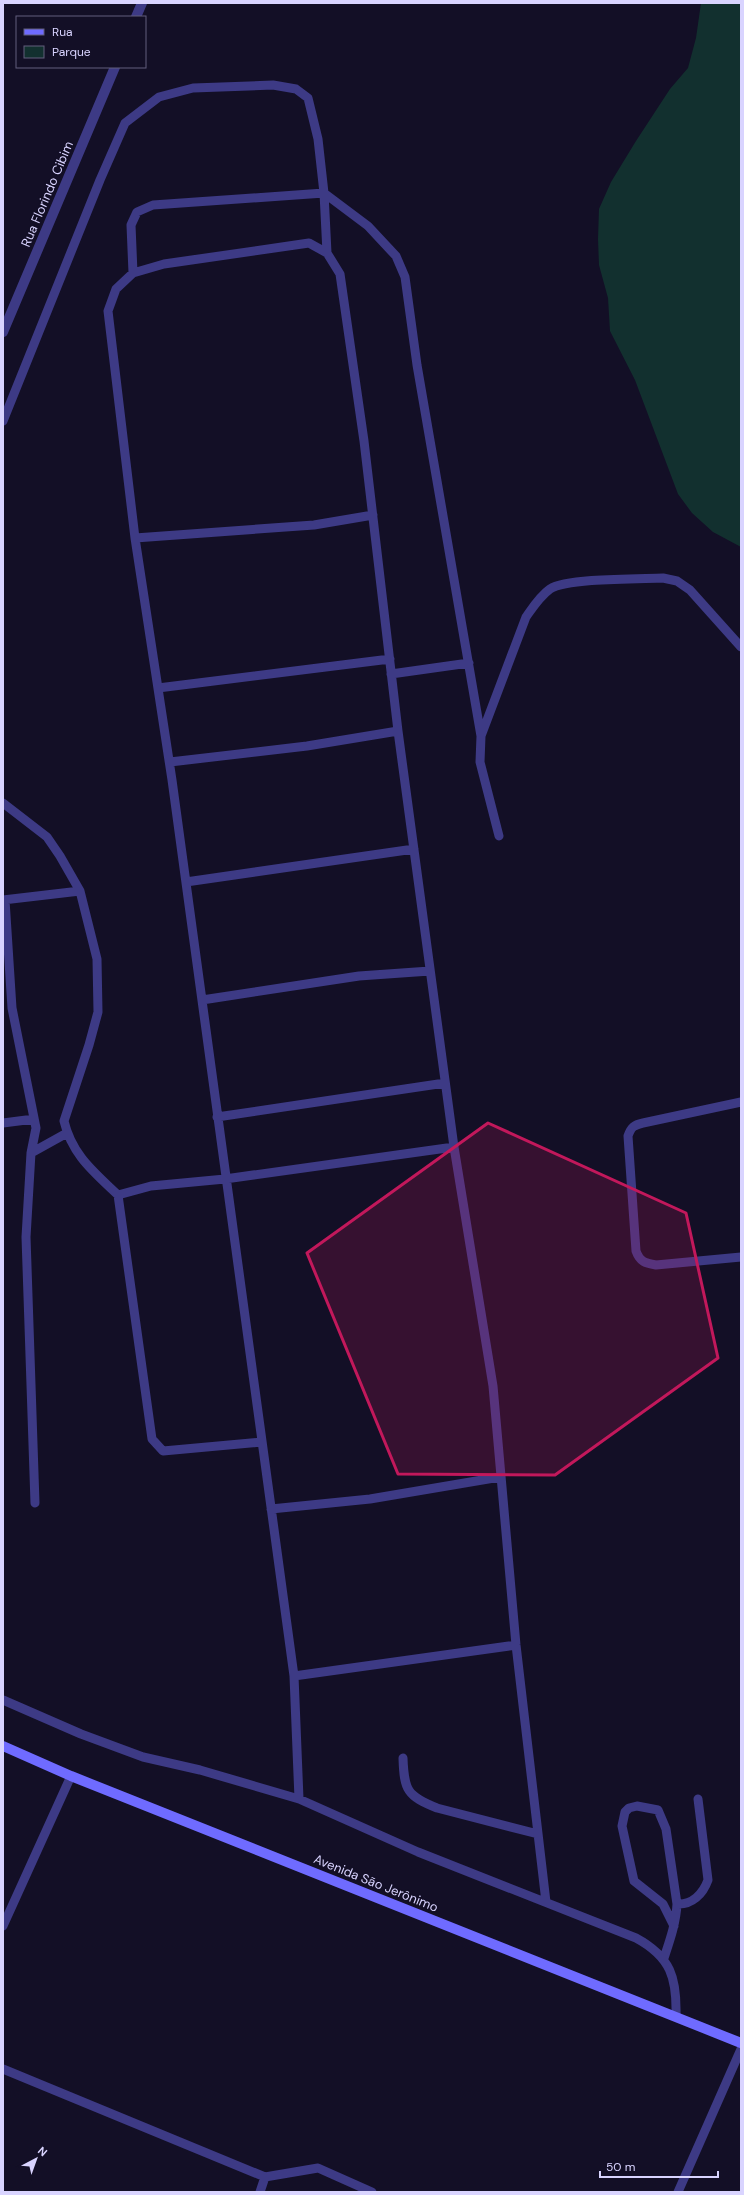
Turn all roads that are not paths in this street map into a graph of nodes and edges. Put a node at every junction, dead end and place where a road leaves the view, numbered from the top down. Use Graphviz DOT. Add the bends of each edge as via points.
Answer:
graph roads {
  1 [pos="142,3"];
  2 [pos="136,16"];
  3 [pos="115,68"];
  4 [pos="324,194"];
  5 [pos="327,253"];
  6 [pos="133,273"];
  7 [pos="3,332"];
  8 [pos="3,421"];
  9 [pos="373,515"];
  10 [pos="135,538"];
  11 [pos="741,647"];
  12 [pos="390,659"];
  13 [pos="469,663"];
  14 [pos="391,674"];
  15 [pos="158,688"];
  16 [pos="398,731"];
  17 [pos="481,736"];
  18 [pos="170,762"];
  19 [pos="3,803"];
  20 [pos="499,836"];
  21 [pos="414,849"];
  22 [pos="186,882"];
  23 [pos="80,891"];
  24 [pos="4,900"];
  25 [pos="430,970"];
  26 [pos="202,1000"];
  27 [pos="8,1009"];
  28 [pos="445,1083"];
  29 [pos="741,1102"];
  30 [pos="34,1118"];
  31 [pos="217,1118"];
  32 [pos="3,1123"];
  33 [pos="67,1133"];
  34 [pos="454,1147"];
  35 [pos="31,1153"];
  36 [pos="225,1179"];
  37 [pos="118,1195"];
  38 [pos="741,1257"];
  39 [pos="262,1442"];
  40 [pos="500,1477"];
  41 [pos="35,1503"];
  42 [pos="271,1508"];
  43 [pos="516,1645"];
  44 [pos="294,1676"];
  45 [pos="3,1700"];
  46 [pos="3,1746"];
  47 [pos="403,1758"];
  48 [pos="71,1776"];
  49 [pos="698,1798"];
  50 [pos="298,1799"];
  51 [pos="538,1834"];
  52 [pos="546,1902"];
  53 [pos="677,1904"];
  54 [pos="3,1925"];
  55 [pos="674,1926"];
  56 [pos="664,1958"];
  57 [pos="676,2016"];
  58 [pos="741,2043"];
  59 [pos="741,2049"];
  60 [pos="3,2069"];
  61 [pos="265,2178"];
  62 [pos="260,2192"];
  63 [pos="372,2192"];
  64 [pos="678,2192"];
  1 -- 2 [label="street"];
  3 -- 7 [label="street, Rua Florindo Cibim"];
  4 -- 5 [label="lane"];
  4 -- 6 [label="lane" via="153,205 137,212 131,225"];
  4 -- 8 [label="lane" via="318,139 308,98 296,89 273,85 193,88 159,97 125,123"];
  4 -- 13 [label="lane" via="368,226 396,256 405,277 417,365"];
  5 -- 6 [label="lane" via="309,244 164,264"];
  5 -- 9 [label="lane" via="340,274"];
  6 -- 10 [label="lane" via="116,289 108,311"];
  9 -- 10 [label="lane" via="314,525"];
  9 -- 12 [label="lane"];
  10 -- 15 [label="lane"];
  11 -- 17 [label="lane" via="690,590 678,581 664,578 558,585 541,598 526,617"];
  12 -- 14 [label="lane"];
  12 -- 15 [label="lane"];
  13 -- 14 [label="lane"];
  13 -- 17 [label="lane"];
  14 -- 16 [label="lane"];
  15 -- 18 [label="lane"];
  16 -- 18 [label="lane" via="307,746"];
  16 -- 21 [label="lane"];
  17 -- 20 [label="lane" via="480,762"];
  18 -- 22 [label="lane"];
  19 -- 23 [label="lane" via="47,837"];
  21 -- 22 [label="lane"];
  21 -- 25 [label="lane"];
  22 -- 26 [label="lane"];
  23 -- 24 [label="lane"];
  23 -- 33 [label="lane" via="97,959 98,1012 64,1121"];
  24 -- 27 [label="lane"];
  25 -- 26 [label="lane" via="359,976"];
  25 -- 28 [label="lane"];
  26 -- 31 [label="lane"];
  27 -- 30 [label="lane"];
  28 -- 31 [label="lane"];
  28 -- 34 [label="lane"];
  29 -- 38 [label="lane" via="643,1122 630,1129 628,1136 636,1252 639,1258 644,1263 656,1265"];
  30 -- 32 [label="lane"];
  30 -- 35 [label="lane" via="36,1128"];
  31 -- 36 [label="lane"];
  33 -- 35 [label="lane"];
  33 -- 37 [label="lane" via="83,1162"];
  34 -- 36 [label="lane"];
  34 -- 40 [label="lane" via="493,1386"];
  35 -- 41 [label="lane" via="26,1237"];
  36 -- 37 [label="lane" via="151,1186"];
  36 -- 39 [label="lane"];
  37 -- 39 [label="lane" via="152,1439 163,1451"];
  39 -- 42 [label="lane"];
  40 -- 42 [label="lane" via="370,1499"];
  40 -- 43 [label="lane"];
  42 -- 44 [label="lane"];
  43 -- 44 [label="lane"];
  43 -- 51 [label="lane"];
  44 -- 50 [label="lane"];
  45 -- 50 [label="lane" via="81,1734 143,1757 200,1770"];
  46 -- 48 [label="street, Avenida São Jerônimo"];
  47 -- 51 [label="lane" via="406,1786 412,1795 425,1803"];
  48 -- 54 [label="lane"];
  48 -- 57 [label="street, Avenida São Jerônimo"];
  49 -- 53 [label="lane" via="708,1880 698,1897 684,1905"];
  50 -- 52 [label="lane" via="418,1852"];
  51 -- 52 [label="lane"];
  52 -- 56 [label="lane" via="636,1938 652,1946"];
  53 -- 55 [label="lane"];
  53 -- 55 [label="lane" via="666,1829 660,1812 645,1807 629,1808 625,1812 622,1826 634,1881 663,1904"];
  55 -- 56 [label="lane"];
  56 -- 57 [label="lane" via="677,1992"];
  57 -- 58 [label="street, Avenida São Jerônimo"];
  59 -- 64 [label="lane"];
  60 -- 61 [label="lane"];
  61 -- 62 [label="lane"];
  61 -- 63 [label="lane" via="318,2168"];
}
